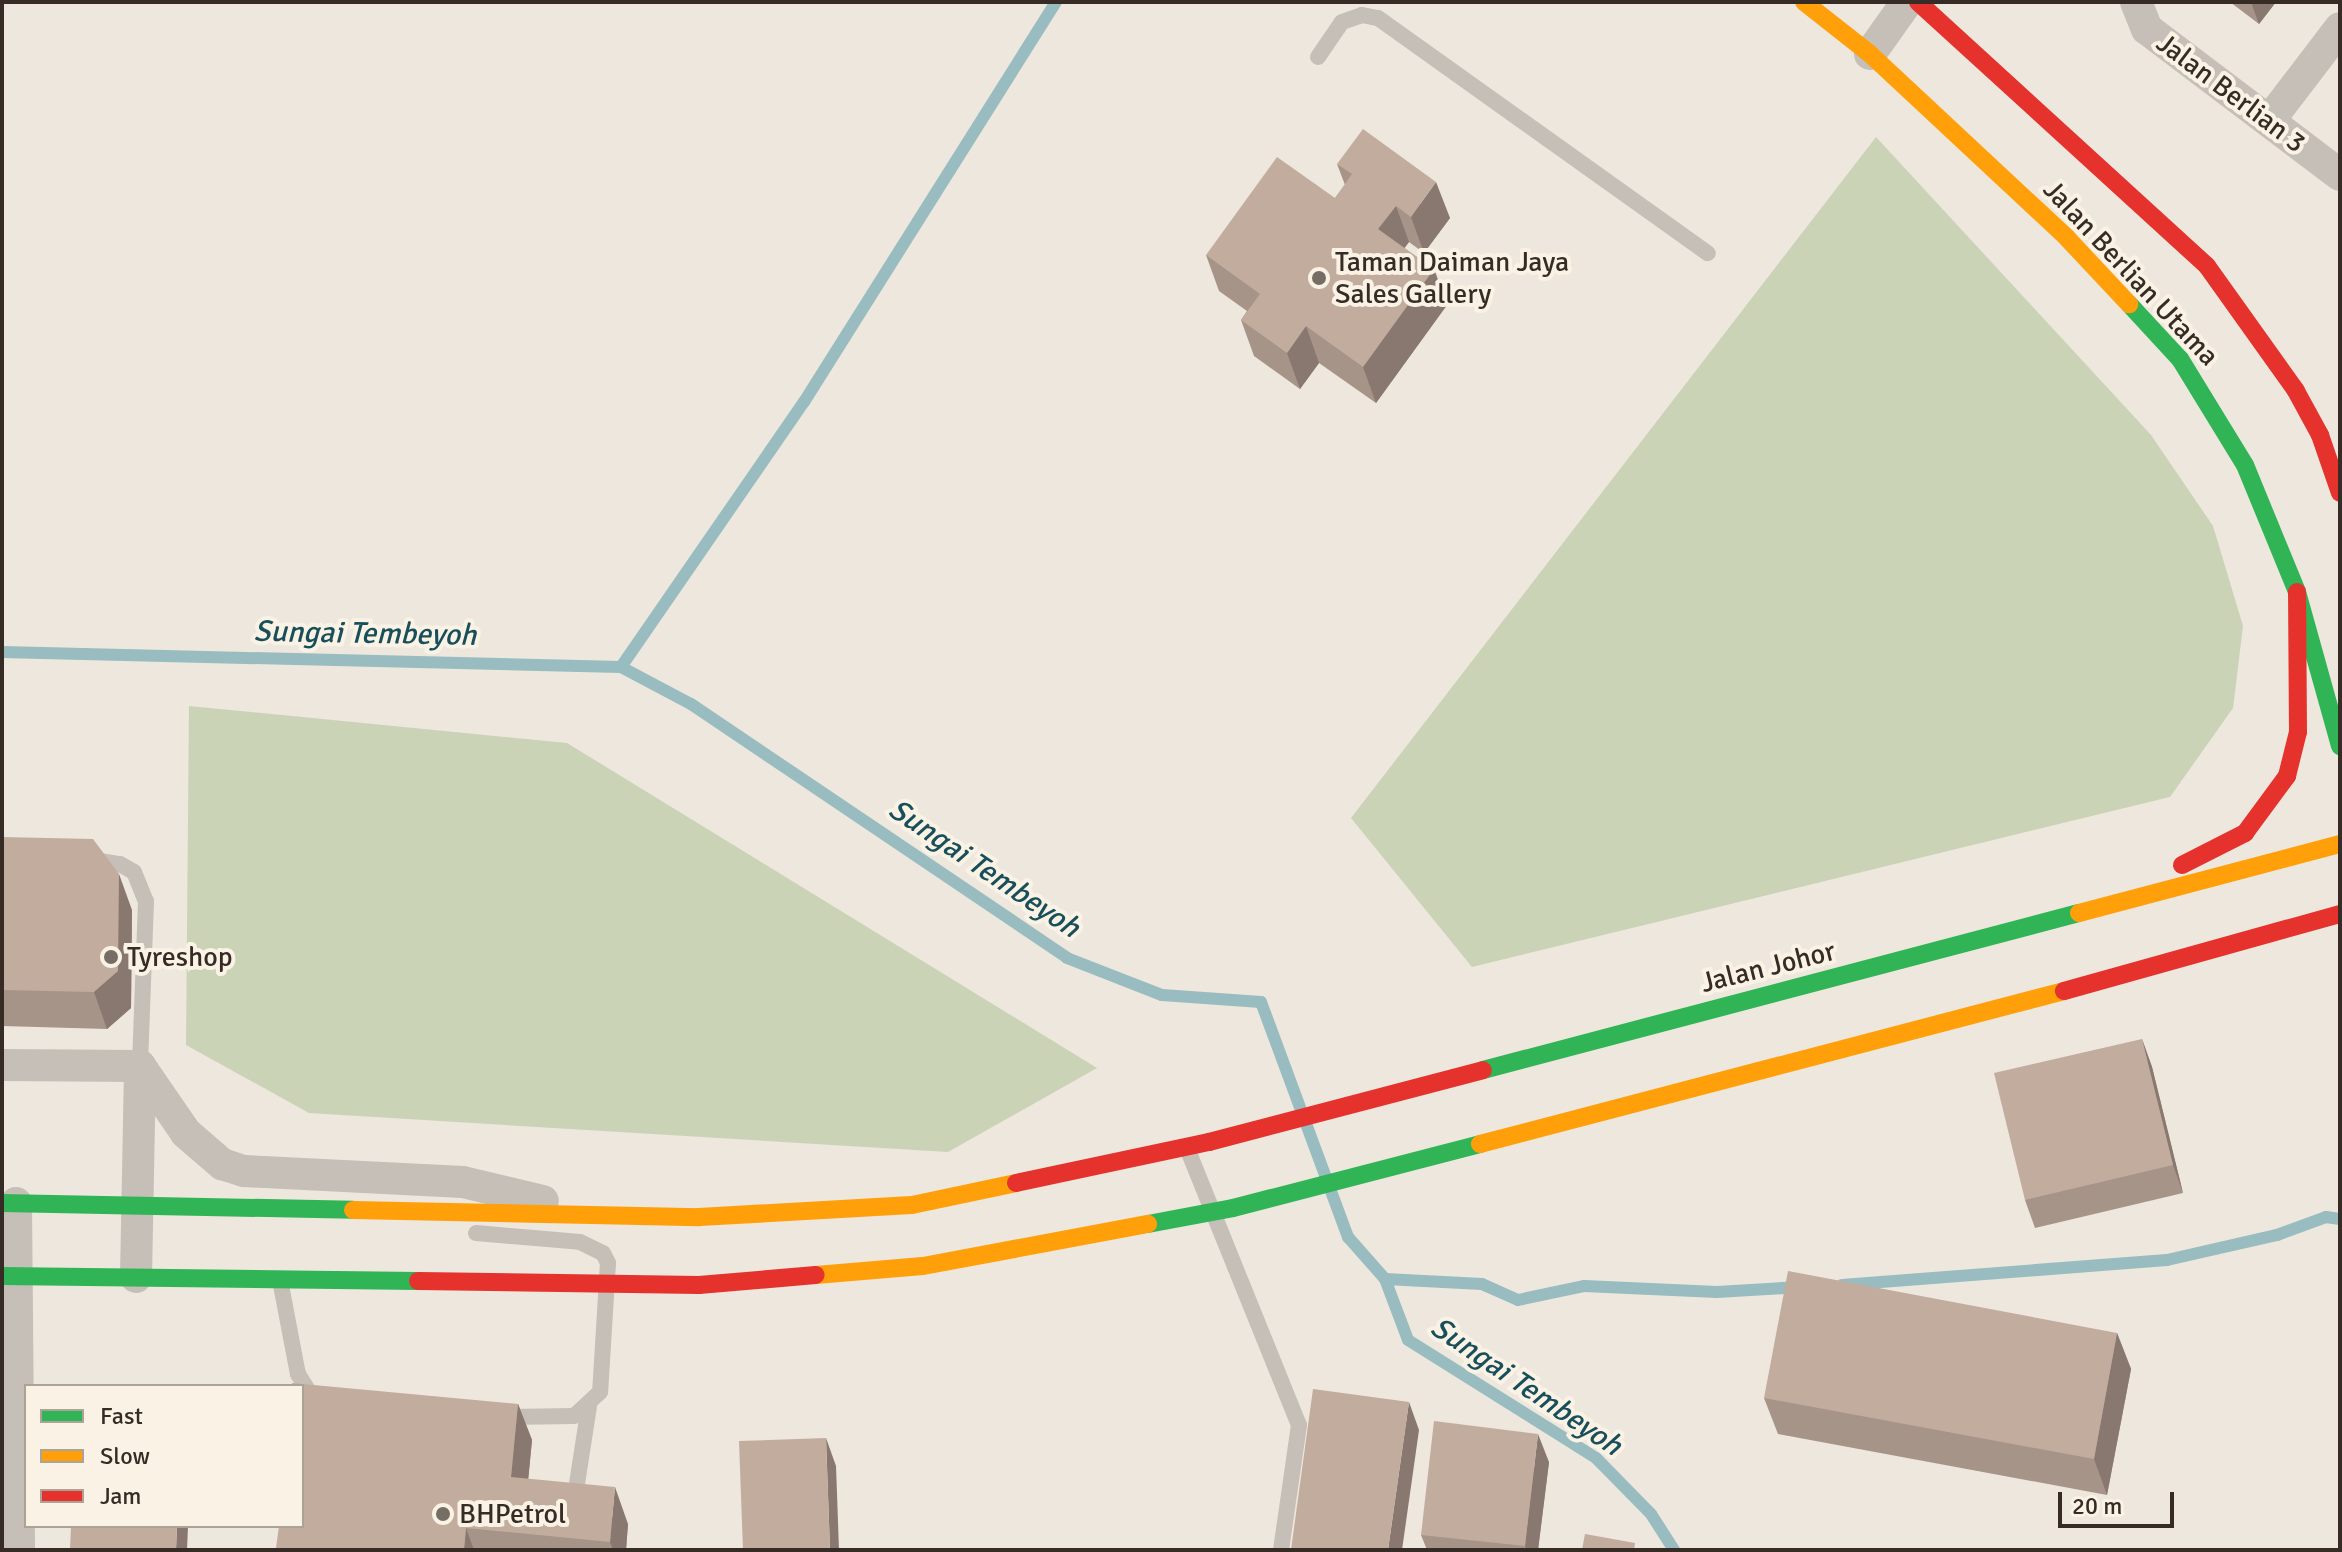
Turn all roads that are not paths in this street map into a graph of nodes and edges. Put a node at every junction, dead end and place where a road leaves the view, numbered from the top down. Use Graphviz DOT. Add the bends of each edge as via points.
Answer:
graph roads {
  1 [pos="1804,2"];
  2 [pos="1907,2"];
  3 [pos="1918,2"];
  4 [pos="2136,2"];
  5 [pos="2340,28"];
  6 [pos="1870,54"];
  7 [pos="1318,57"];
  8 [pos="2269,121"];
  9 [pos="2340,175"];
  10 [pos="1708,253"];
  11 [pos="2340,493"];
  12 [pos="2297,592"];
  13 [pos="2340,746"];
  14 [pos="2340,844"];
  15 [pos="61,859"];
  16 [pos="2340,892"];
  17 [pos="2340,914"];
  18 [pos="2069,919"];
  19 [pos="2276,931"];
  20 [pos="2,1065"];
  21 [pos="140,1066"];
  22 [pos="1187,1148"];
  23 [pos="9,1203"];
  24 [pos="137,1203"];
  25 [pos="1224,1210"];
  26 [pos="406,1212"];
  27 [pos="602,1215"];
  28 [pos="10,1276"];
  29 [pos="136,1277"];
  30 [pos="279,1277"];
  31 [pos="609,1280"];
  32 [pos="297,1380"];
  33 [pos="304,1389"];
  34 [pos="10,1395"];
  35 [pos="589,1406"];
  36 [pos="327,1408"];
  37 [pos="480,1416"];
  38 [pos="579,1473"];
  39 [pos="552,1488"];
  40 [pos="572,1518"];
  41 [pos="19,1550"];
  42 [pos="1281,1550"];
  1 -- 6 [label="main road, Jalan Berlian Utama"];
  2 -- 6 [label="street"];
  3 -- 11 [label="main road, Jalan Berlian Utama" via="2207,266 2296,391 2320,435"];
  4 -- 8 [label="street, Jalan Berlian 3" via="2147,29"];
  5 -- 8 [label="street"];
  6 -- 12 [label="main road, Jalan Berlian Utama" via="2067,238 2180,359 2245,465"];
  7 -- 10 [label="lane" via="1342,22 1362,15 1378,18"];
  8 -- 9 [label="street, Jalan Berlian 3"];
  12 -- 13 [label="main road, Jalan Berlian Utama"];
  12 -- 18 [label="main road" via="2298,732 2287,776 2269,807 2227,846 2136,879"];
  14 -- 18 [label="main road, Jalan Johor"];
  15 -- 21 [label="lane" via="120,864 142,886 146,901"];
  16 -- 19 [label="main road"];
  17 -- 19 [label="main road"];
  18 -- 22 [label="main road, Jalan Johor"];
  19 -- 25 [label="main road" via="1893,1038"];
  20 -- 21 [label="street"];
  21 -- 24 [label="street"];
  21 -- 27 [label="street" via="186,1133 222,1164 244,1171 463,1182"];
  22 -- 25 [label="lane"];
  22 -- 27 [label="main road, Jalan Johor" via="912,1205 795,1216"];
  23 -- 24 [label="main road, Jalan Johor"];
  23 -- 28 [label="street"];
  24 -- 26 [label="main road, Jalan Johor"];
  24 -- 29 [label="street"];
  25 -- 31 [label="main road" via="923,1266 699,1285"];
  25 -- 42 [label="lane" via="1299,1425"];
  26 -- 27 [label="main road, Jalan Johor"];
  26 -- 31 [label="lane" via="462,1232 580,1242 603,1253"];
  28 -- 29 [label="main road"];
  28 -- 34 [label="street"];
  29 -- 30 [label="main road"];
  30 -- 31 [label="main road"];
  30 -- 32 [label="lane"];
  31 -- 35 [label="lane" via="604,1374"];
  33 -- 36 [label="lane"];
  34 -- 41 [label="street"];
  35 -- 37 [label="lane" via="556,1419"];
  35 -- 38 [label="lane"];
  38 -- 39 [label="lane"];
  38 -- 40 [label="lane"];
}
